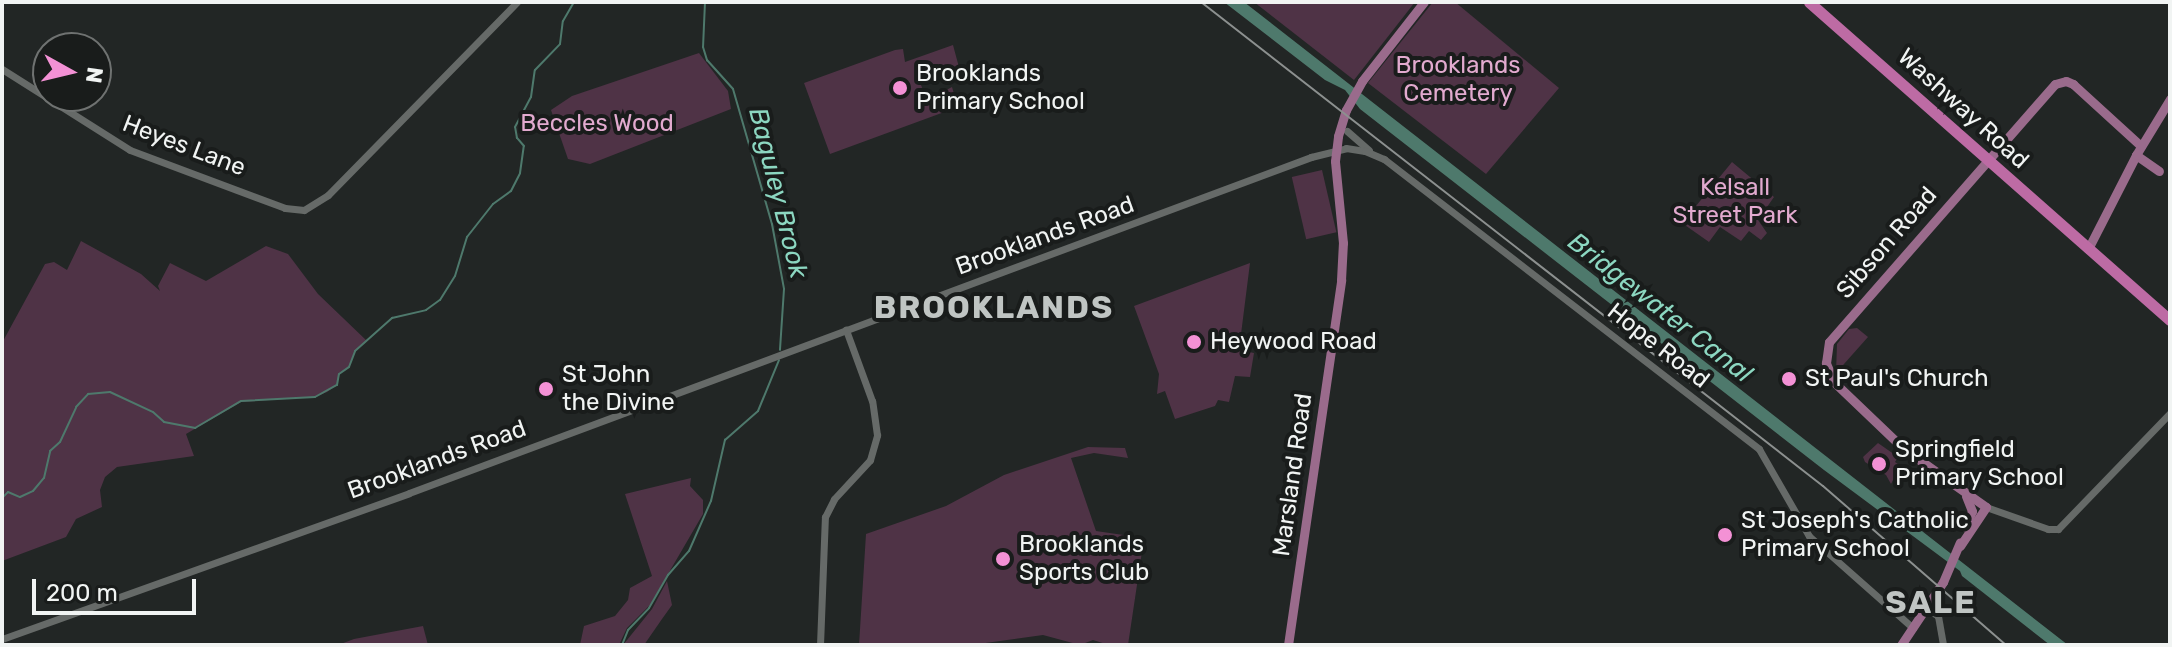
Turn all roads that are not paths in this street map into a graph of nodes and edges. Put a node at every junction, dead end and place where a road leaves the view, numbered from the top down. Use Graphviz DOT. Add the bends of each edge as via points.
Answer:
graph roads {
  1 [pos="517,2"];
  2 [pos="1424,2"];
  3 [pos="1809,2"];
  4 [pos="2,69"];
  5 [pos="2170,99"];
  6 [pos="1345,126"];
  7 [pos="1336,150"];
  8 [pos="2138,150"];
  9 [pos="1373,153"];
  10 [pos="1987,159"];
  11 [pos="2159,171"];
  12 [pos="2088,249"];
  13 [pos="2170,320"];
  14 [pos="846,330"];
  15 [pos="2170,413"];
  16 [pos="1966,496"];
  17 [pos="1983,505"];
  18 [pos="1959,547"];
  19 [pos="1937,592"];
  20 [pos="1927,609"];
  21 [pos="1938,616"];
  22 [pos="1913,628"];
  23 [pos="2,639"];
  24 [pos="820,645"];
  25 [pos="1288,645"];
  26 [pos="1901,645"];
  27 [pos="1943,645"];
  1 -- 4 [label="street, Heyes Lane" via="319,203 304,210 287,209 139,155"];
  2 -- 6 [label="main road, Marsland Road" via="1360,83"];
  3 -- 10 [label="highway, Washway Road"];
  5 -- 8 [label="main road"];
  6 -- 7 [label="main road, Marsland Road"];
  6 -- 9 [label="street, Hope Road"];
  7 -- 9 [label="street"];
  7 -- 14 [label="street, Brooklands Road"];
  7 -- 25 [label="main road, Marsland Road" via="1341,280"];
  8 -- 10 [label="main road, Sibson Road" via="2066,81 2055,84"];
  8 -- 11 [label="main road"];
  8 -- 12 [label="main road"];
  9 -- 22 [label="street, Hope Road" via="1759,449 1809,536"];
  10 -- 12 [label="highway, Washway Road"];
  10 -- 16 [label="main road, Sibson Road" via="1838,329 1826,357 1834,382 1870,418"];
  12 -- 13 [label="highway, Washway Road"];
  14 -- 23 [label="street, Brooklands Road"];
  14 -- 24 [label="street" via="872,401 877,435 870,460 834,499 825,517"];
  15 -- 17 [label="street" via="2058,529"];
  16 -- 17 [label="main road"];
  16 -- 18 [label="main road" via="1972,511"];
  17 -- 18 [label="main road"];
  18 -- 19 [label="main road"];
  19 -- 20 [label="main road"];
  19 -- 21 [label="street"];
  20 -- 21 [label="street"];
  20 -- 22 [label="main road"];
  21 -- 27 [label="street"];
  22 -- 26 [label="main road"];
}
